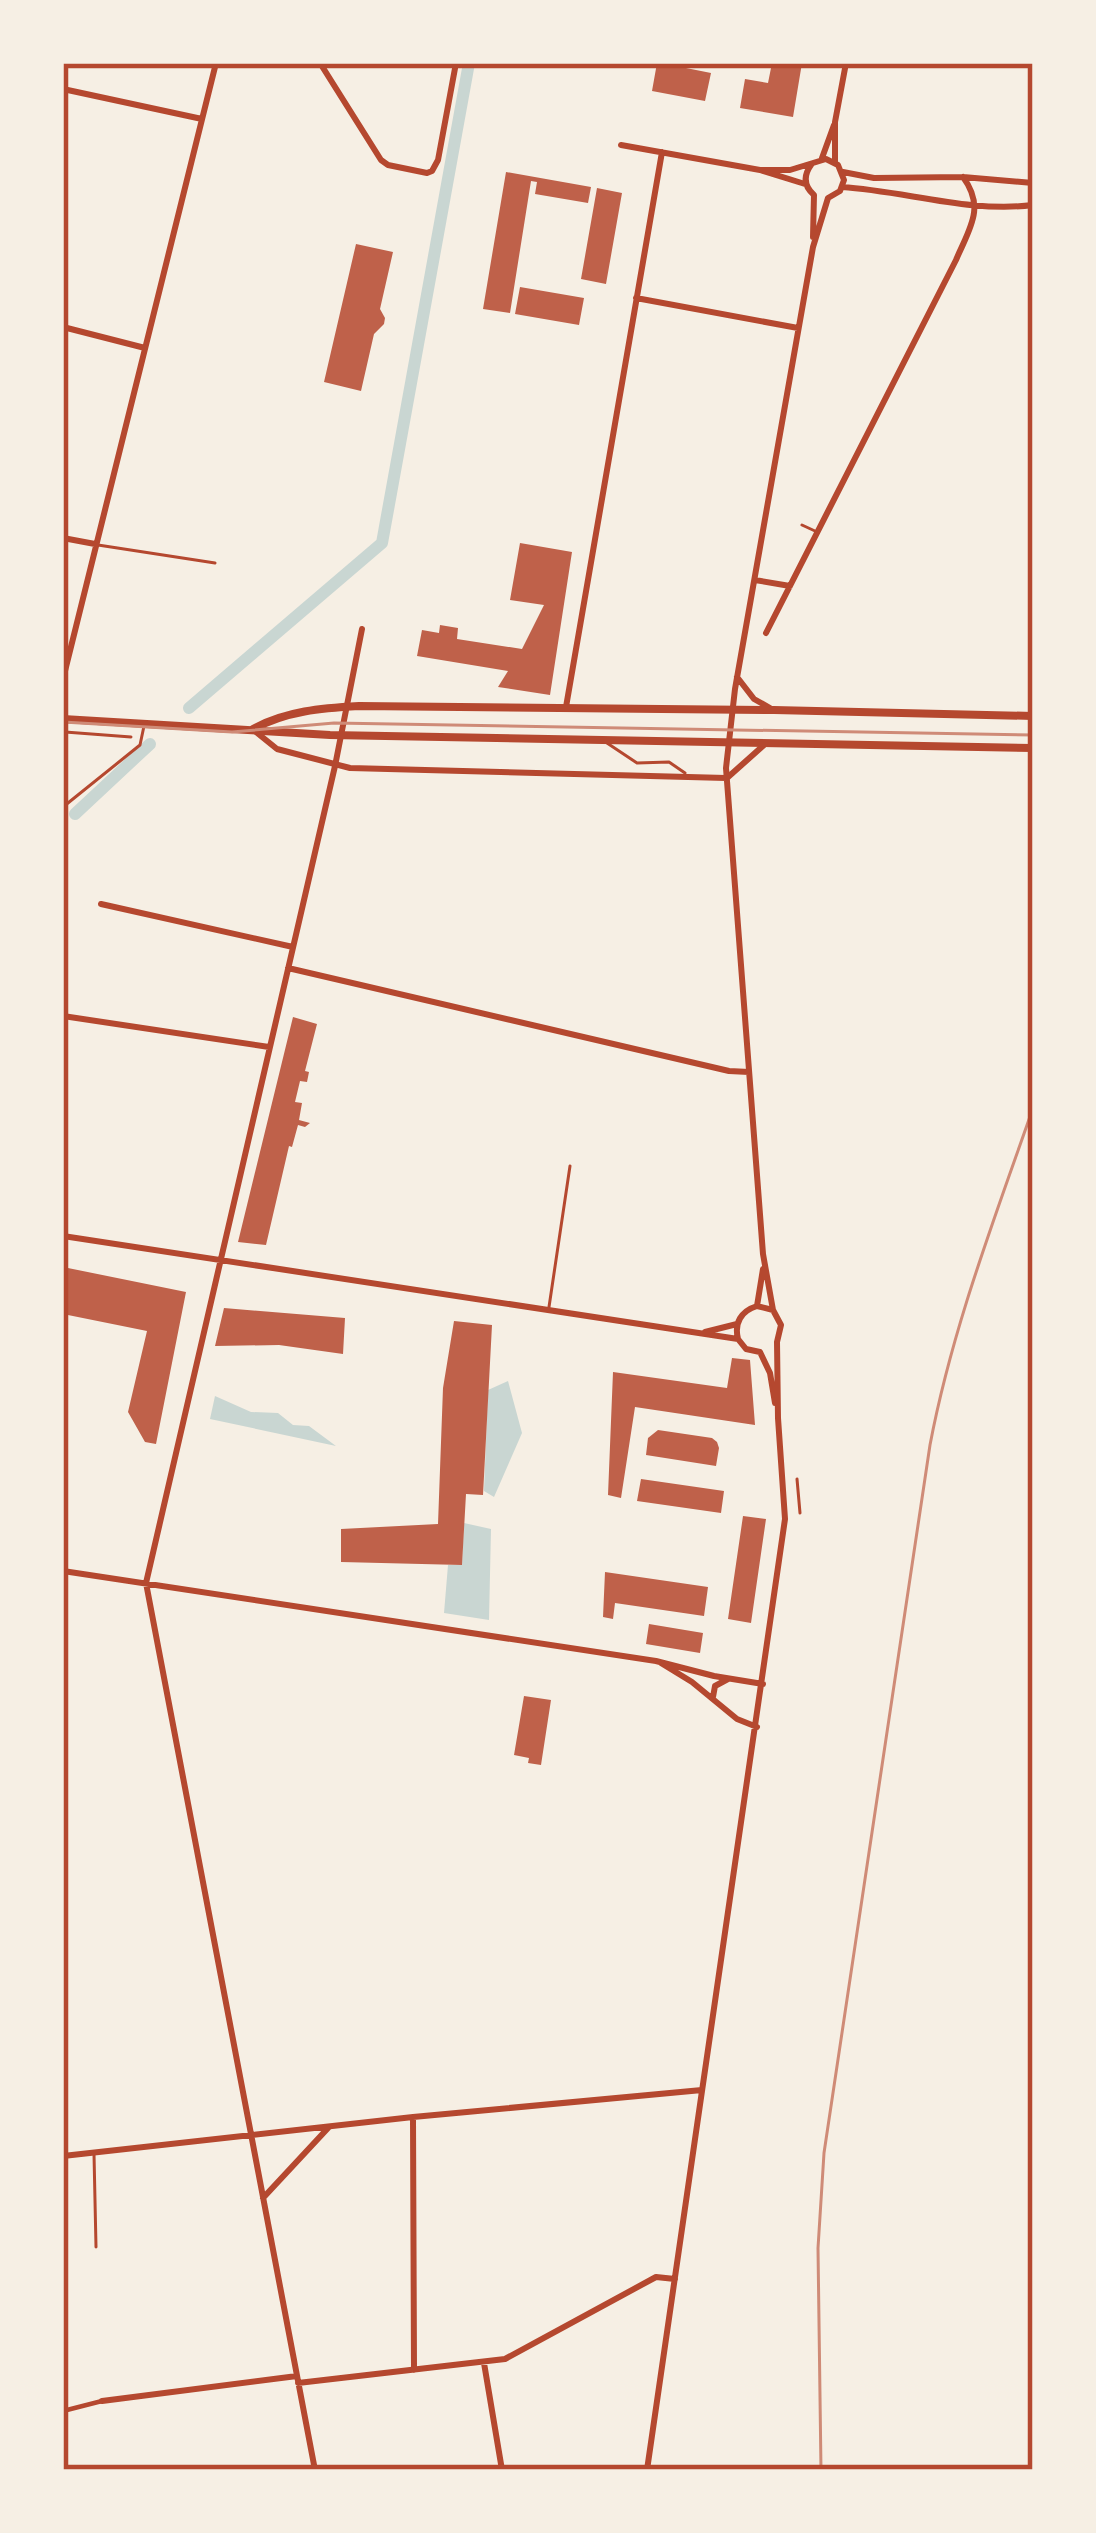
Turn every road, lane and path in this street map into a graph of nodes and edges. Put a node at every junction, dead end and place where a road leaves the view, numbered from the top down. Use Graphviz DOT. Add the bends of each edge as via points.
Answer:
graph roads {
  1 [pos="216,63"];
  2 [pos="320,63"];
  3 [pos="456,63"];
  4 [pos="846,63"];
  5 [pos="63,88"];
  6 [pos="202,119"];
  7 [pos="835,122"];
  8 [pos="621,145"];
  9 [pos="662,152"];
  10 [pos="822,159"];
  11 [pos="835,162"];
  12 [pos="811,164"];
  13 [pos="760,170"];
  14 [pos="843,172"];
  15 [pos="963,177"];
  16 [pos="1033,182"];
  17 [pos="805,184"];
  18 [pos="842,187"];
  19 [pos="814,195"];
  20 [pos="829,197"];
  21 [pos="976,205"];
  22 [pos="1033,205"];
  23 [pos="813,247"];
  24 [pos="636,298"];
  25 [pos="63,327"];
  26 [pos="799,328"];
  27 [pos="145,348"];
  28 [pos="802,525"];
  29 [pos="817,532"];
  30 [pos="63,538"];
  31 [pos="96,544"];
  32 [pos="215,563"];
  33 [pos="755,580"];
  34 [pos="790,586"];
  35 [pos="362,629"];
  36 [pos="766,633"];
  37 [pos="737,677"];
  38 [pos="63,680"];
  39 [pos="347,706"];
  40 [pos="566,707"];
  41 [pos="732,710"];
  42 [pos="774,710"];
  43 [pos="1033,716"];
  44 [pos="63,719"];
  45 [pos="144,724"];
  46 [pos="253,730"];
  47 [pos="64,732"];
  48 [pos="341,735"];
  49 [pos="131,737"];
  50 [pos="601,739"];
  51 [pos="728,742"];
  52 [pos="771,742"];
  53 [pos="1033,748"];
  54 [pos="335,766"];
  55 [pos="690,777"];
  56 [pos="727,778"];
  57 [pos="63,807"];
  58 [pos="101,904"];
  59 [pos="293,947"];
  60 [pos="288,968"];
  61 [pos="63,1016"];
  62 [pos="269,1047"];
  63 [pos="749,1072"];
  64 [pos="570,1166"];
  65 [pos="63,1236"];
  66 [pos="764,1254"];
  67 [pos="221,1260"];
  68 [pos="757,1306"];
  69 [pos="549,1308"];
  70 [pos="773,1310"];
  71 [pos="737,1324"];
  72 [pos="702,1332"];
  73 [pos="738,1339"];
  74 [pos="777,1342"];
  75 [pos="760,1352"];
  76 [pos="778,1418"];
  77 [pos="797,1479"];
  78 [pos="800,1513"];
  79 [pos="63,1571"];
  80 [pos="146,1583"];
  81 [pos="656,1660"];
  82 [pos="728,1678"];
  83 [pos="763,1684"];
  84 [pos="712,1697"];
  85 [pos="757,1727"];
  86 [pos="702,2090"];
  87 [pos="413,2117"];
  88 [pos="329,2127"];
  89 [pos="252,2135"];
  90 [pos="94,2152"];
  91 [pos="63,2156"];
  92 [pos="263,2198"];
  93 [pos="96,2247"];
  94 [pos="675,2279"];
  95 [pos="484,2362"];
  96 [pos="414,2370"];
  97 [pos="298,2380"];
  98 [pos="102,2401"];
  99 [pos="63,2411"];
  100 [pos="315,2470"];
  101 [pos="502,2470"];
  102 [pos="647,2470"];
  1 -- 6 [label="street"];
  2 -- 3 [label="street" via="381,160 427,173 438,160"];
  4 -- 7 [label="street"];
  5 -- 6 [label="street"];
  6 -- 27 [label="street"];
  7 -- 10 [label="street"];
  7 -- 11 [label="street"];
  8 -- 9 [label="street"];
  9 -- 13 [label="street"];
  9 -- 24 [label="street"];
  10 -- 11 [label="street"];
  10 -- 12 [label="street"];
  11 -- 14 [label="street"];
  12 -- 13 [label="street"];
  12 -- 17 [label="street"];
  13 -- 17 [label="street"];
  14 -- 15 [label="street"];
  14 -- 18 [label="street"];
  15 -- 16 [label="street"];
  15 -- 21 [label="street"];
  17 -- 19 [label="street"];
  18 -- 20 [label="street"];
  18 -- 21 [label="street"];
  19 -- 20 [label="street"];
  19 -- 23 [label="street"];
  20 -- 23 [label="street"];
  21 -- 22 [label="street"];
  21 -- 29 [label="street" via="956,260"];
  23 -- 26 [label="street"];
  24 -- 26 [label="street"];
  24 -- 40 [label="street"];
  25 -- 27 [label="street"];
  26 -- 33 [label="street"];
  27 -- 31 [label="street"];
  28 -- 29 [label="lane"];
  29 -- 34 [label="street"];
  30 -- 31 [label="street"];
  31 -- 32 [label="lane"];
  31 -- 38 [label="street"];
  33 -- 34 [label="street"];
  33 -- 37 [label="street"];
  34 -- 36 [label="street"];
  35 -- 39 [label="street"];
  37 -- 41 [label="street"];
  37 -- 42 [label="street"];
  39 -- 40 [label="street"];
  39 -- 46 [label="street" via="295,713"];
  39 -- 48 [label="street"];
  40 -- 41 [label="street"];
  41 -- 42 [label="street"];
  41 -- 51 [label="street"];
  42 -- 43 [label="street"];
  44 -- 45 [label="street"];
  45 -- 46 [label="street"];
  45 -- 57 [label="lane" via="140,745"];
  46 -- 48 [label="street"];
  46 -- 54 [label="street" via="277,749"];
  47 -- 49 [label="path"];
  48 -- 50 [label="street"];
  48 -- 54 [label="street"];
  50 -- 51 [label="street"];
  50 -- 55 [label="lane" via="638,763 669,762"];
  51 -- 52 [label="street"];
  51 -- 56 [label="street"];
  52 -- 53 [label="street"];
  52 -- 56 [label="street"];
  54 -- 55 [label="street"];
  54 -- 59 [label="street"];
  55 -- 56 [label="street"];
  56 -- 63 [label="street"];
  58 -- 59 [label="street"];
  59 -- 60 [label="street"];
  60 -- 62 [label="street"];
  60 -- 63 [label="street"];
  61 -- 62 [label="street"];
  62 -- 67 [label="street"];
  63 -- 66 [label="street"];
  64 -- 69 [label="lane"];
  65 -- 67 [label="street"];
  66 -- 68 [label="street"];
  66 -- 70 [label="street"];
  67 -- 69 [label="street"];
  67 -- 80 [label="street"];
  68 -- 70 [label="street"];
  68 -- 71 [label="street"];
  69 -- 72 [label="street"];
  70 -- 74 [label="street" via="781,1325"];
  71 -- 72 [label="street"];
  71 -- 73 [label="street"];
  72 -- 73 [label="street"];
  73 -- 75 [label="street"];
  74 -- 75 [label="street"];
  74 -- 76 [label="street"];
  75 -- 76 [label="street"];
  76 -- 83 [label="street" via="785,1519"];
  77 -- 78 [label="path"];
  79 -- 80 [label="street"];
  80 -- 81 [label="street"];
  80 -- 89 [label="street"];
  81 -- 82 [label="street"];
  81 -- 84 [label="street"];
  82 -- 83 [label="street"];
  82 -- 84 [label="street"];
  83 -- 85 [label="street"];
  84 -- 85 [label="street"];
  85 -- 86 [label="street"];
  86 -- 87 [label="street"];
  86 -- 94 [label="street"];
  87 -- 88 [label="street"];
  87 -- 96 [label="street"];
  88 -- 89 [label="street"];
  88 -- 92 [label="street"];
  89 -- 90 [label="street"];
  89 -- 92 [label="street"];
  90 -- 91 [label="street"];
  90 -- 93 [label="lane"];
  92 -- 97 [label="street"];
  94 -- 95 [label="street" via="656,2277 512,2355"];
  94 -- 102 [label="street"];
  95 -- 96 [label="street"];
  95 -- 101 [label="street"];
  96 -- 97 [label="street"];
  97 -- 98 [label="street"];
  97 -- 100 [label="street"];
  98 -- 99 [label="street"];
}
